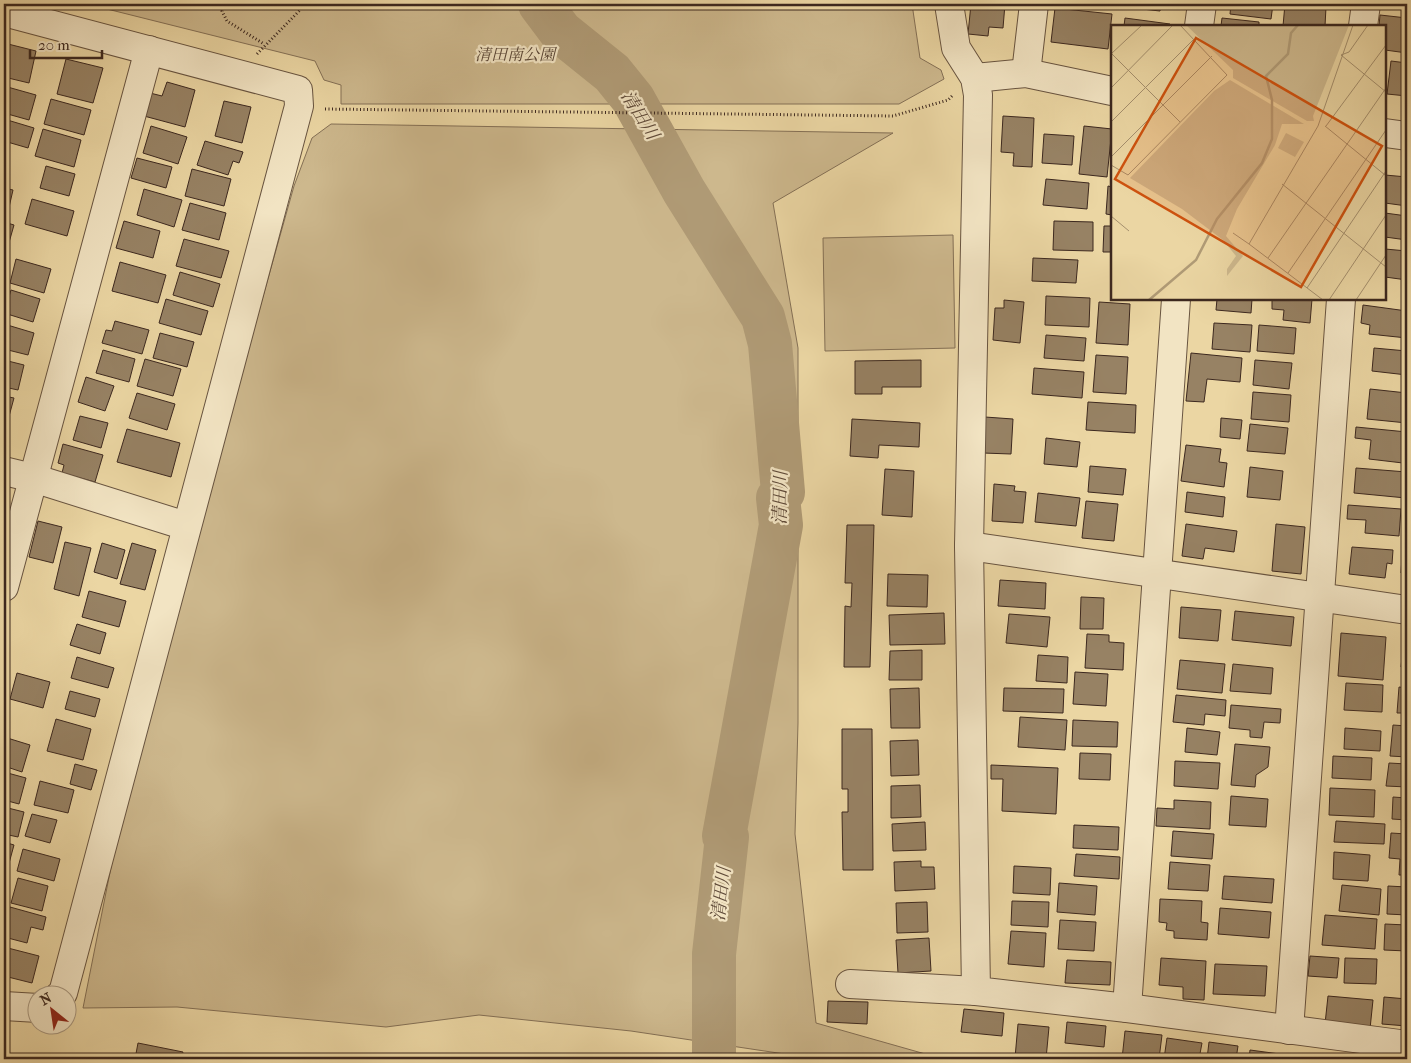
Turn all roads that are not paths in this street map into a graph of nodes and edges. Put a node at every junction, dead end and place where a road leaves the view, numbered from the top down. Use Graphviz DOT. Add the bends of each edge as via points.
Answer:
graph roads {
  1 [pos="949,4"];
  2 [pos="1034,4"];
  3 [pos="1202,4"];
  4 [pos="1366,4"];
  5 [pos="4,12"];
  6 [pos="1199,25"];
  7 [pos="1363,25"];
  8 [pos="149,50"];
  9 [pos="1026,73"];
  10 [pos="975,78"];
  11 [pos="1111,91"];
  12 [pos="1386,133"];
  13 [pos="1407,136"];
  14 [pos="1176,300"];
  15 [pos="1340,300"];
  16 [pos="4,471"];
  17 [pos="33,478"];
  18 [pos="186,526"];
  19 [pos="969,546"];
  20 [pos="1156,574"];
  21 [pos="4,587"];
  22 [pos="1320,596"];
  23 [pos="1407,610"];
  24 [pos="850,984"];
  25 [pos="66,986"];
  26 [pos="976,991"];
  27 [pos="4,1006"];
  28 [pos="28,1007"];
  29 [pos="1127,1008"];
  30 [pos="1289,1030"];
  31 [pos="1407,1045"];
  1 -- 10 [label="street" via="956,48"];
  2 -- 9 [label="street"];
  3 -- 6 [label="street"];
  4 -- 7 [label="street"];
  5 -- 8 [label="street"];
  8 -- 17 [label="street"];
  8 -- 18 [label="street" via="298,90 299,106"];
  9 -- 10 [label="street"];
  9 -- 11 [label="street"];
  10 -- 19 [label="street" via="978,95"];
  12 -- 13 [label="street"];
  14 -- 20 [label="street"];
  15 -- 22 [label="street"];
  16 -- 17 [label="street"];
  17 -- 18 [label="street"];
  17 -- 21 [label="street"];
  18 -- 25 [label="street"];
  19 -- 20 [label="street"];
  19 -- 26 [label="street"];
  20 -- 22 [label="street"];
  20 -- 29 [label="street"];
  22 -- 23 [label="street"];
  22 -- 30 [label="street"];
  24 -- 26 [label="street"];
  26 -- 29 [label="street"];
  27 -- 28 [label="street"];
  29 -- 30 [label="street"];
  30 -- 31 [label="street"];
}
